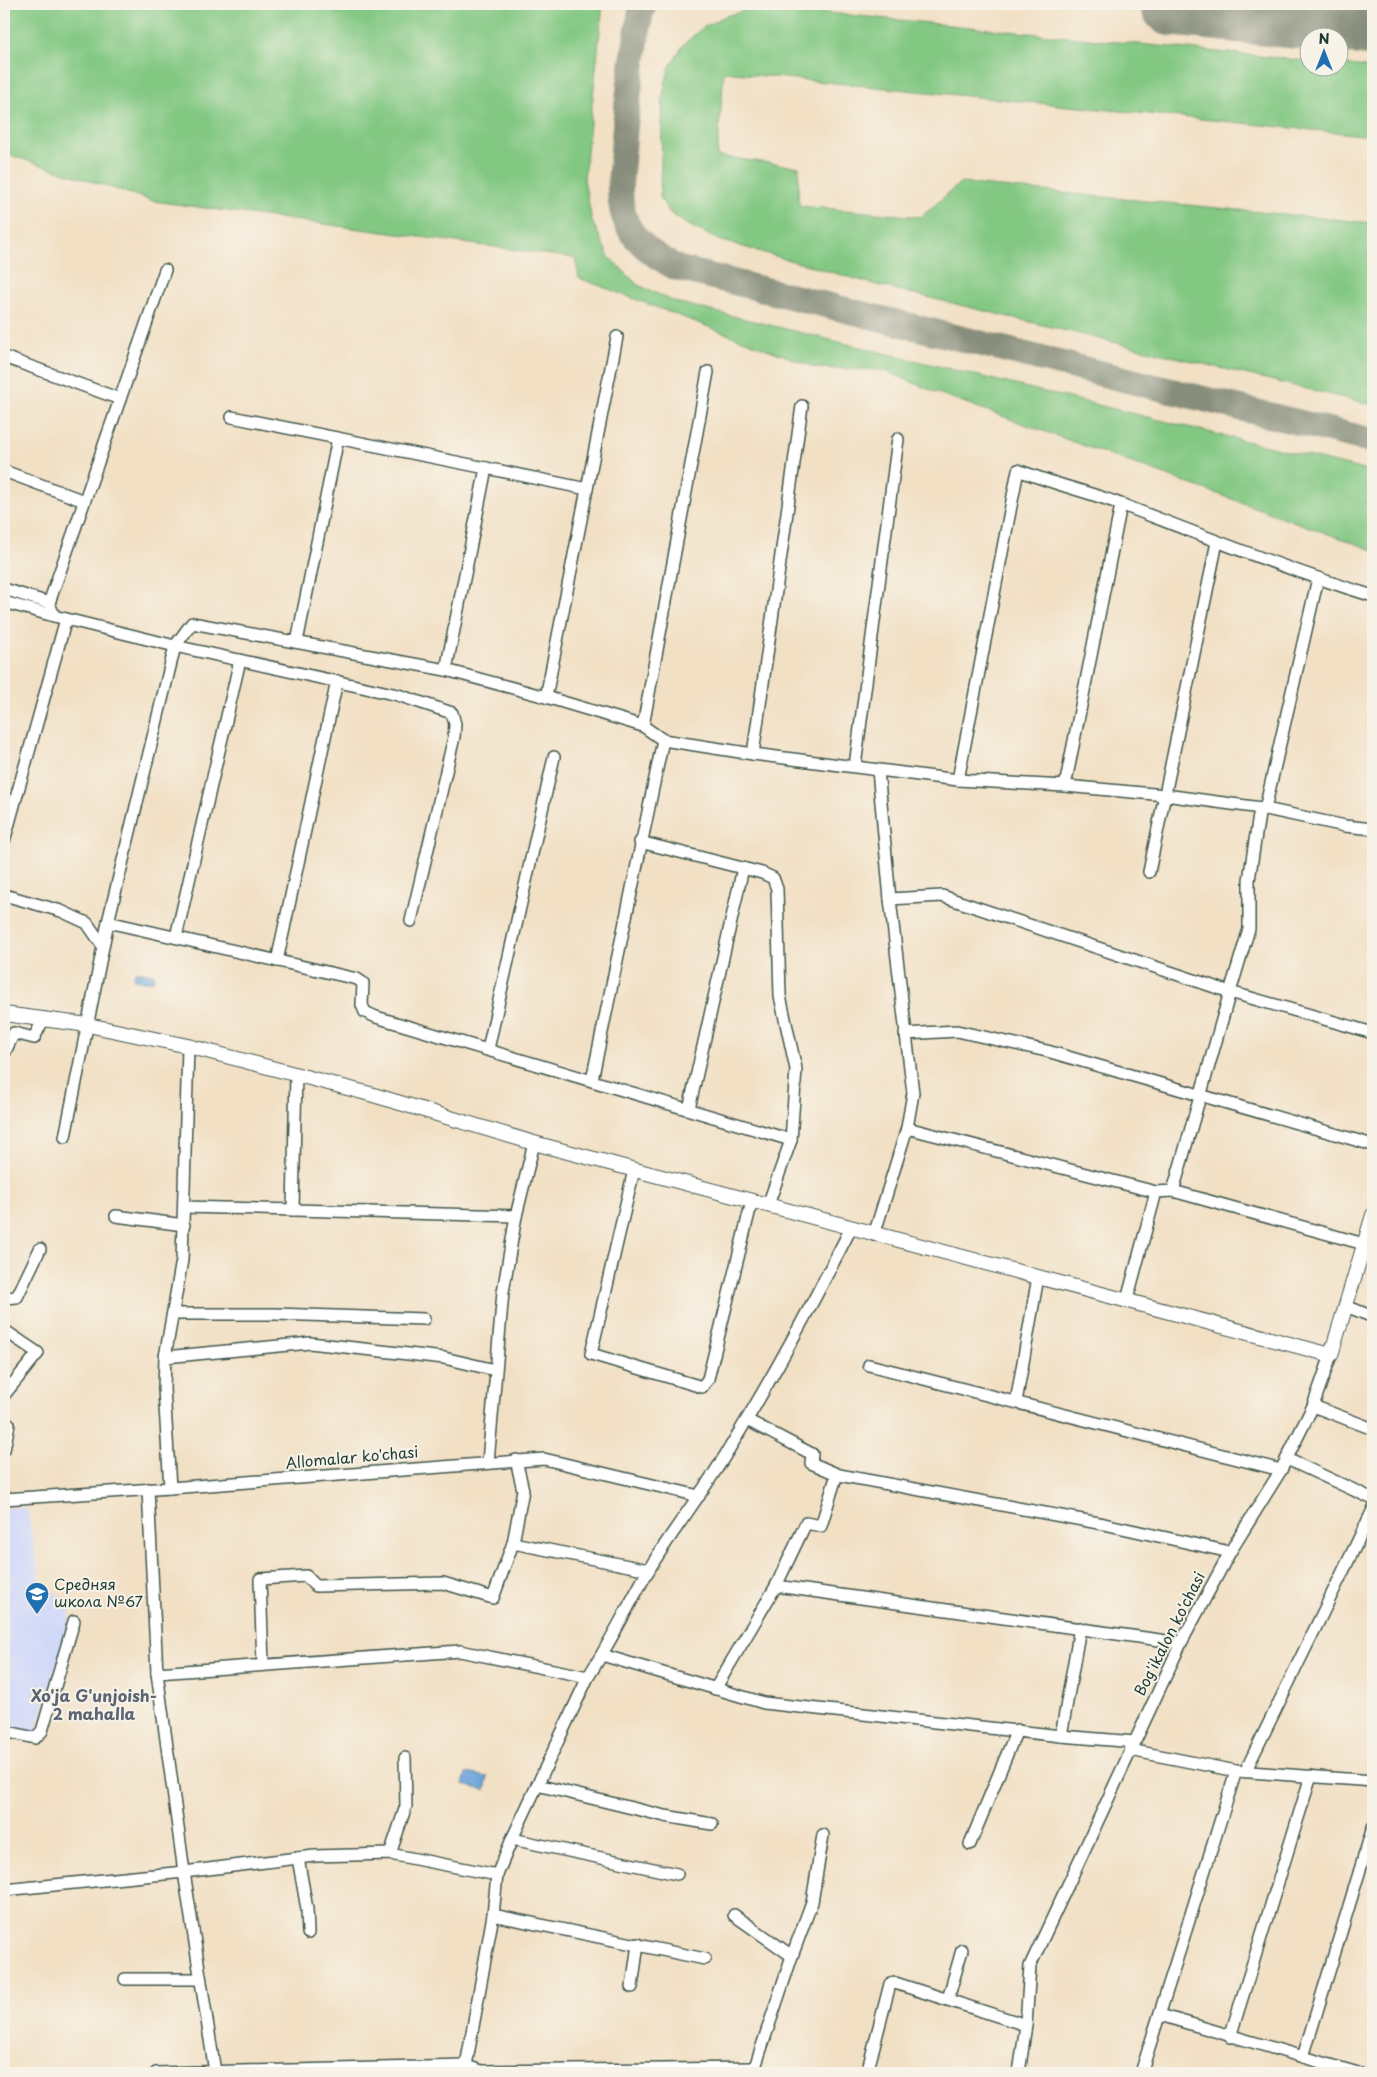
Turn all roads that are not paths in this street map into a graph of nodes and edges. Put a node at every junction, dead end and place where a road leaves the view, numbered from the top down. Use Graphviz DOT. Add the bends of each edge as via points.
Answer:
graph roads {
  1 [pos="165,270"];
  2 [pos="617,337"];
  3 [pos="4,357"];
  4 [pos="708,372"];
  5 [pos="120,399"];
  6 [pos="802,406"];
  7 [pos="232,417"];
  8 [pos="338,438"];
  9 [pos="898,439"];
  10 [pos="486,468"];
  11 [pos="4,472"];
  12 [pos="587,489"];
  13 [pos="84,502"];
  14 [pos="1121,504"];
  15 [pos="1218,542"];
  16 [pos="1318,578"];
  17 [pos="4,589"];
  18 [pos="1373,596"];
  19 [pos="4,602"];
  20 [pos="49,603"];
  21 [pos="54,616"];
  22 [pos="66,619"];
  23 [pos="297,642"];
  24 [pos="175,646"];
  25 [pos="240,660"];
  26 [pos="446,670"];
  27 [pos="337,681"];
  28 [pos="546,697"];
  29 [pos="643,726"];
  30 [pos="663,740"];
  31 [pos="752,754"];
  32 [pos="554,757"];
  33 [pos="855,766"];
  34 [pos="878,770"];
  35 [pos="958,780"];
  36 [pos="1065,786"];
  37 [pos="1165,796"];
  38 [pos="1265,808"];
  39 [pos="1373,829"];
  40 [pos="4,841"];
  41 [pos="640,842"];
  42 [pos="743,868"];
  43 [pos="1149,872"];
  44 [pos="4,895"];
  45 [pos="890,899"];
  46 [pos="411,921"];
  47 [pos="108,922"];
  48 [pos="176,938"];
  49 [pos="103,946"];
  50 [pos="277,960"];
  51 [pos="1230,992"];
  52 [pos="4,1014"];
  53 [pos="44,1018"];
  54 [pos="88,1025"];
  55 [pos="905,1034"];
  56 [pos="1373,1034"];
  57 [pos="188,1046"];
  58 [pos="488,1049"];
  59 [pos="4,1054"];
  60 [pos="296,1074"];
  61 [pos="592,1080"];
  62 [pos="1201,1095"];
  63 [pos="689,1109"];
  64 [pos="907,1128"];
  65 [pos="65,1137"];
  66 [pos="791,1140"];
  67 [pos="534,1144"];
  68 [pos="1373,1145"];
  69 [pos="634,1170"];
  70 [pos="1156,1192"];
  71 [pos="1173,1192"];
  72 [pos="752,1201"];
  73 [pos="768,1205"];
  74 [pos="184,1207"];
  75 [pos="293,1210"];
  76 [pos="116,1216"];
  77 [pos="516,1216"];
  78 [pos="1372,1223"];
  79 [pos="184,1225"];
  80 [pos="851,1228"];
  81 [pos="874,1235"];
  82 [pos="1364,1244"];
  83 [pos="40,1249"];
  84 [pos="1038,1277"];
  85 [pos="4,1297"];
  86 [pos="1128,1300"];
  87 [pos="1346,1306"];
  88 [pos="173,1314"];
  89 [pos="1373,1317"];
  90 [pos="424,1319"];
  91 [pos="4,1330"];
  92 [pos="1331,1355"];
  93 [pos="165,1357"];
  94 [pos="869,1365"];
  95 [pos="495,1370"];
  96 [pos="4,1395"];
  97 [pos="1016,1402"];
  98 [pos="1313,1406"];
  99 [pos="4,1411"];
  100 [pos="746,1420"];
  101 [pos="7,1422"];
  102 [pos="1373,1430"];
  103 [pos="4,1450"];
  104 [pos="1287,1459"];
  105 [pos="516,1460"];
  106 [pos="488,1462"];
  107 [pos="1281,1470"];
  108 [pos="837,1474"];
  109 [pos="170,1488"];
  110 [pos="148,1489"];
  111 [pos="699,1496"];
  112 [pos="4,1498"];
  113 [pos="1373,1499"];
  114 [pos="1373,1510"];
  115 [pos="513,1543"];
  116 [pos="1230,1552"];
  117 [pos="649,1570"];
  118 [pos="776,1586"];
  119 [pos="74,1621"];
  120 [pos="1080,1628"];
  121 [pos="1181,1643"];
  122 [pos="602,1655"];
  123 [pos="263,1665"];
  124 [pos="157,1674"];
  125 [pos="588,1677"];
  126 [pos="715,1689"];
  127 [pos="1017,1730"];
  128 [pos="4,1731"];
  129 [pos="1061,1736"];
  130 [pos="1132,1746"];
  131 [pos="405,1758"];
  132 [pos="1373,1769"];
  133 [pos="1241,1771"];
  134 [pos="1311,1776"];
  135 [pos="1371,1781"];
  136 [pos="537,1785"];
  137 [pos="712,1824"];
  138 [pos="1373,1827"];
  139 [pos="823,1835"];
  140 [pos="512,1838"];
  141 [pos="970,1844"];
  142 [pos="390,1854"];
  143 [pos="298,1858"];
  144 [pos="184,1872"];
  145 [pos="677,1874"];
  146 [pos="498,1875"];
  147 [pos="4,1890"];
  148 [pos="493,1915"];
  149 [pos="734,1915"];
  150 [pos="308,1934"];
  151 [pos="638,1944"];
  152 [pos="962,1950"];
  153 [pos="792,1956"];
  154 [pos="705,1959"];
  155 [pos="125,1979"];
  156 [pos="200,1979"];
  157 [pos="632,1987"];
  158 [pos="948,1999"];
  159 [pos="1160,2016"];
  160 [pos="1026,2024"];
  161 [pos="1230,2037"];
  162 [pos="1303,2057"];
  163 [pos="466,2066"];
  164 [pos="397,2070"];
  165 [pos="754,2070"];
  166 [pos="215,2072"];
  167 [pos="481,2072"];
  168 [pos="156,2073"];
  169 [pos="174,2073"];
  170 [pos="867,2073"];
  171 [pos="1019,2073"];
  172 [pos="1141,2073"];
  173 [pos="1358,2073"];
  1 -- 5 [label="street"];
  2 -- 12 [label="street"];
  3 -- 5 [label="street"];
  4 -- 29 [label="street"];
  5 -- 13 [label="street"];
  6 -- 31 [label="street"];
  7 -- 8 [label="street"];
  8 -- 10 [label="street"];
  8 -- 23 [label="street"];
  9 -- 33 [label="street"];
  10 -- 12 [label="street"];
  10 -- 26 [label="street"];
  11 -- 13 [label="street"];
  12 -- 28 [label="street"];
  13 -- 20 [label="street"];
  14 -- 15 [label="street"];
  14 -- 35 [label="street" via="1018,470"];
  14 -- 36 [label="street"];
  15 -- 16 [label="street"];
  15 -- 37 [label="street"];
  16 -- 18 [label="street"];
  16 -- 38 [label="street"];
  17 -- 20 [label="street"];
  19 -- 21 [label="street"];
  20 -- 21 [label="street"];
  21 -- 22 [label="street"];
  22 -- 24 [label="street"];
  22 -- 40 [label="street"];
  23 -- 24 [label="street" via="192,623"];
  23 -- 26 [label="street"];
  24 -- 25 [label="street"];
  24 -- 47 [label="street"];
  25 -- 27 [label="street"];
  25 -- 48 [label="street"];
  26 -- 28 [label="street"];
  27 -- 46 [label="street" via="398,695 452,713 454,737"];
  27 -- 50 [label="street"];
  28 -- 29 [label="street"];
  29 -- 30 [label="street"];
  30 -- 31 [label="street"];
  30 -- 41 [label="street"];
  31 -- 33 [label="street"];
  32 -- 58 [label="street"];
  33 -- 34 [label="street"];
  34 -- 35 [label="street"];
  34 -- 45 [label="street"];
  35 -- 36 [label="street"];
  36 -- 37 [label="street"];
  37 -- 38 [label="street"];
  37 -- 43 [label="street"];
  38 -- 39 [label="street"];
  38 -- 51 [label="street" via="1260,808 1249,880 1249,929"];
  41 -- 42 [label="street"];
  41 -- 61 [label="street"];
  42 -- 63 [label="street"];
  42 -- 66 [label="street" via="773,878 777,889 780,996 796,1068"];
  44 -- 49 [label="street" via="61,911 88,923"];
  45 -- 51 [label="street" via="942,896"];
  45 -- 55 [label="street"];
  47 -- 48 [label="street"];
  47 -- 49 [label="street"];
  48 -- 50 [label="street"];
  49 -- 54 [label="street"];
  50 -- 58 [label="street" via="357,979 363,983 362,1005 365,1012 376,1017"];
  51 -- 56 [label="street"];
  51 -- 62 [label="street"];
  52 -- 53 [label="street"];
  53 -- 54 [label="street"];
  53 -- 59 [label="street" via="34,1038 14,1033"];
  54 -- 57 [label="street"];
  54 -- 65 [label="street"];
  55 -- 62 [label="street" via="957,1031 1048,1051"];
  55 -- 64 [label="street" via="913,1093"];
  57 -- 60 [label="street"];
  57 -- 74 [label="street"];
  58 -- 61 [label="street"];
  60 -- 67 [label="street"];
  60 -- 75 [label="street"];
  61 -- 63 [label="street"];
  62 -- 68 [label="street"];
  62 -- 71 [label="street"];
  63 -- 66 [label="street"];
  64 -- 70 [label="street"];
  64 -- 81 [label="street"];
  66 -- 73 [label="street"];
  67 -- 69 [label="street"];
  67 -- 77 [label="street"];
  69 -- 72 [label="street"];
  69 -- 72 [label="street" via="591,1354 702,1388 708,1379"];
  70 -- 71 [label="street"];
  70 -- 86 [label="street"];
  71 -- 82 [label="street"];
  72 -- 73 [label="street"];
  73 -- 80 [label="street"];
  74 -- 75 [label="street"];
  74 -- 79 [label="street"];
  75 -- 77 [label="street"];
  76 -- 79 [label="street"];
  77 -- 95 [label="street" via="503,1292"];
  78 -- 82 [label="street, Bog'ikalon ko'chasi"];
  79 -- 88 [label="street"];
  80 -- 81 [label="street"];
  80 -- 100 [label="street" via="813,1304"];
  81 -- 84 [label="street"];
  82 -- 87 [label="street, Bog'ikalon ko'chasi"];
  83 -- 85 [label="street" via="18,1297"];
  84 -- 86 [label="street"];
  84 -- 97 [label="street"];
  86 -- 92 [label="street"];
  87 -- 89 [label="street"];
  87 -- 92 [label="street, Bog'ikalon ko'chasi"];
  88 -- 90 [label="street"];
  88 -- 93 [label="street"];
  91 -- 96 [label="street" via="38,1353"];
  92 -- 98 [label="street, Bog'ikalon ko'chasi"];
  93 -- 95 [label="street" via="310,1344 444,1358"];
  93 -- 109 [label="street"];
  94 -- 97 [label="street"];
  95 -- 106 [label="street"];
  97 -- 107 [label="street"];
  98 -- 102 [label="street"];
  98 -- 104 [label="street, Bog'ikalon ko'chasi"];
  99 -- 101 [label="street"];
  100 -- 108 [label="street" via="812,1454 810,1463"];
  100 -- 111 [label="street"];
  101 -- 103 [label="street"];
  104 -- 107 [label="street, Bog'ikalon ko'chasi"];
  104 -- 113 [label="street"];
  105 -- 106 [label="street, Allomalar ko'chasi"];
  105 -- 111 [label="street, Allomalar ko'chasi" via="544,1459"];
  105 -- 115 [label="street" via="523,1490"];
  106 -- 109 [label="street, Allomalar ko'chasi"];
  107 -- 116 [label="street, Bog'ikalon ko'chasi"];
  108 -- 116 [label="street" via="1104,1524"];
  108 -- 118 [label="street" via="821,1526 806,1523"];
  109 -- 110 [label="street, Allomalar ko'chasi"];
  110 -- 112 [label="street, Allomalar ko'chasi"];
  110 -- 124 [label="street"];
  111 -- 117 [label="street"];
  114 -- 133 [label="street"];
  115 -- 117 [label="street"];
  115 -- 123 [label="street" via="493,1598 443,1583 316,1586 306,1576 260,1579"];
  116 -- 121 [label="street, Bog'ikalon ko'chasi"];
  117 -- 122 [label="street"];
  118 -- 120 [label="street"];
  118 -- 126 [label="street"];
  119 -- 128 [label="street" via="42,1731 35,1738"];
  120 -- 121 [label="street"];
  120 -- 129 [label="street"];
  121 -- 130 [label="street, Bog'ikalon ko'chasi"];
  122 -- 125 [label="street"];
  122 -- 126 [label="street"];
  123 -- 124 [label="street"];
  123 -- 125 [label="street" via="460,1651"];
  124 -- 144 [label="street"];
  125 -- 136 [label="street"];
  126 -- 127 [label="street" via="764,1703"];
  127 -- 129 [label="street"];
  127 -- 141 [label="street"];
  129 -- 130 [label="street"];
  130 -- 133 [label="street" via="1183,1762"];
  130 -- 160 [label="street, Bog'ikalon ko'chasi" via="1030,1966"];
  131 -- 142 [label="street" via="406,1806"];
  132 -- 135 [label="street"];
  133 -- 134 [label="street"];
  133 -- 159 [label="street"];
  134 -- 135 [label="street"];
  134 -- 161 [label="street"];
  136 -- 137 [label="street"];
  136 -- 140 [label="street"];
  138 -- 162 [label="street"];
  139 -- 153 [label="street" via="812,1902"];
  140 -- 145 [label="street"];
  140 -- 146 [label="street"];
  142 -- 143 [label="street"];
  142 -- 146 [label="street"];
  143 -- 144 [label="street"];
  143 -- 150 [label="street"];
  144 -- 147 [label="street"];
  144 -- 156 [label="street"];
  146 -- 148 [label="street"];
  148 -- 151 [label="street"];
  148 -- 163 [label="street"];
  149 -- 153 [label="street"];
  151 -- 154 [label="street"];
  151 -- 157 [label="street"];
  152 -- 158 [label="street"];
  153 -- 165 [label="street"];
  155 -- 156 [label="street"];
  156 -- 166 [label="street"];
  158 -- 160 [label="street"];
  158 -- 170 [label="street" via="890,1984"];
  159 -- 161 [label="street"];
  159 -- 172 [label="street"];
  160 -- 171 [label="street, Bog'ikalon ko'chasi"];
  161 -- 162 [label="street"];
  162 -- 173 [label="street"];
  163 -- 164 [label="street"];
  163 -- 167 [label="street"];
  164 -- 166 [label="street"];
  165 -- 167 [label="street"];
  166 -- 169 [label="street"];
  168 -- 169 [label="street"];
}
